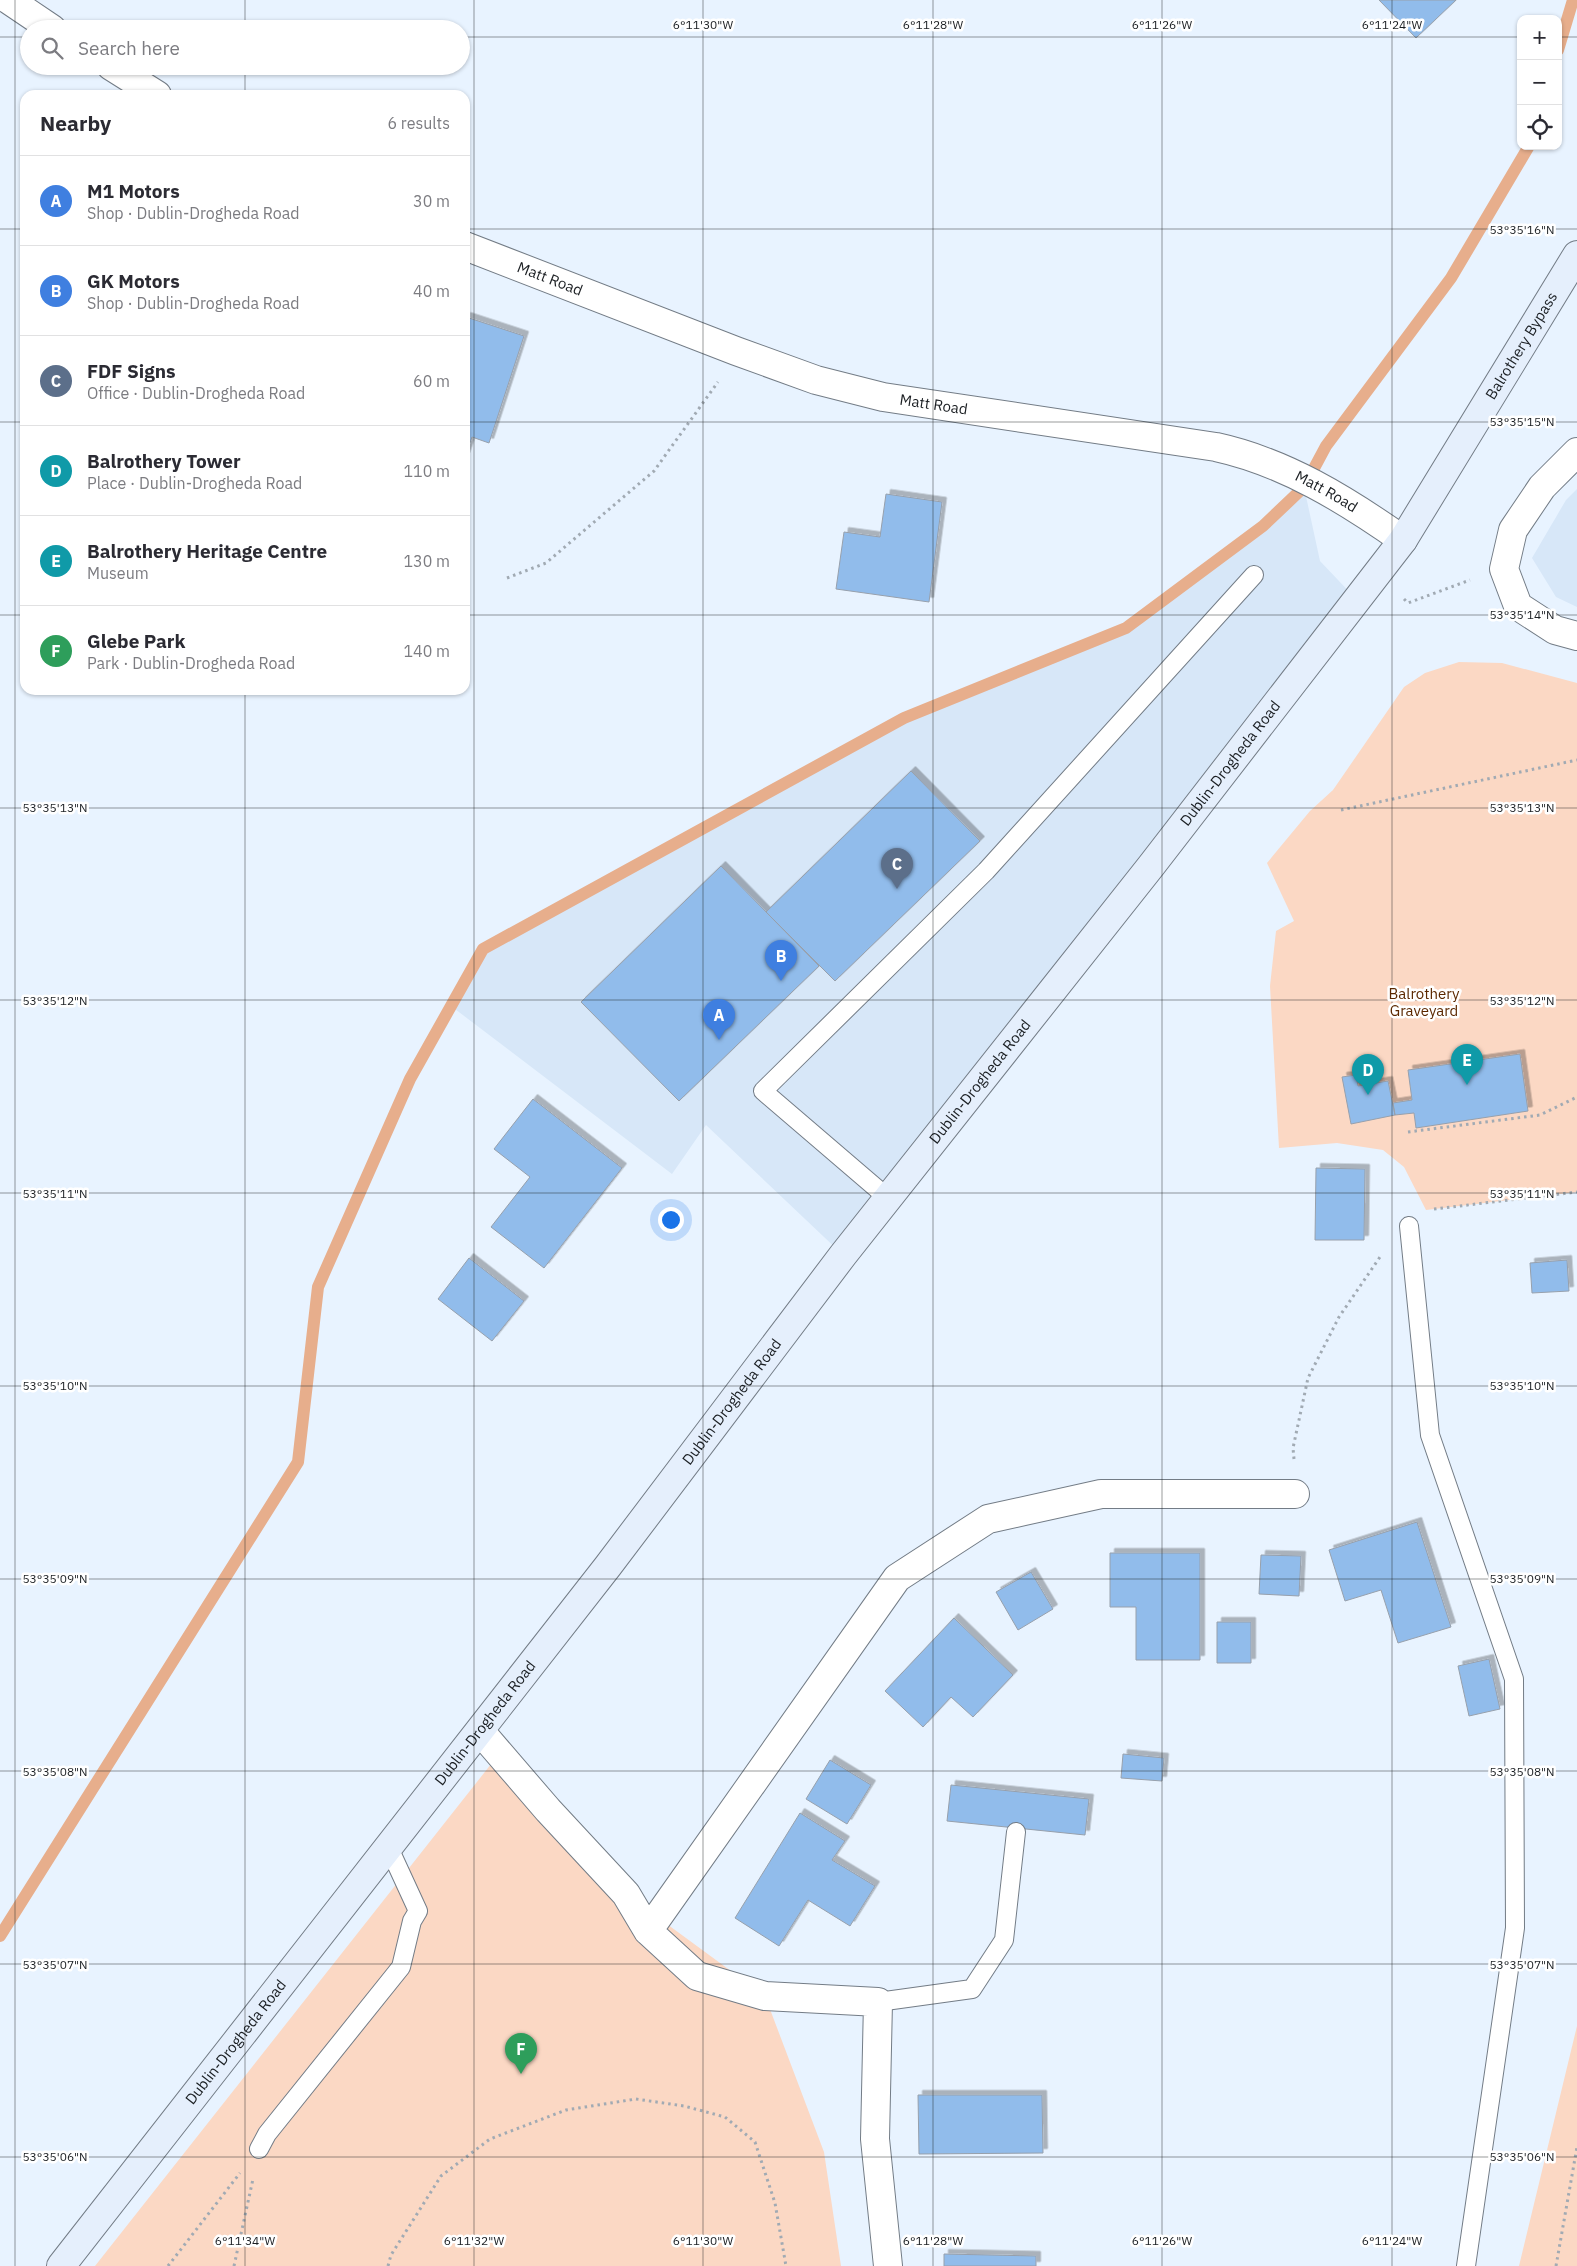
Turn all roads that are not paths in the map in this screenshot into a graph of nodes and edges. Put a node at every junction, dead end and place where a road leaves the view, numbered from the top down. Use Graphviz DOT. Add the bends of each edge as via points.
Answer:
graph roads {
  1 [pos="8,0"];
  2 [pos="38,20"];
  3 [pos="125,75"];
  4 [pos="149,90"];
  5 [pos="470,248"];
  6 [pos="1577,254"];
  7 [pos="1577,452"];
  8 [pos="1403,540"];
  9 [pos="1254,576"];
  10 [pos="1577,636"];
  11 [pos="889,1199"];
  12 [pos="1408,1226"];
  13 [pos="1295,1494"];
  14 [pos="480,1731"];
  15 [pos="1016,1832"];
  16 [pos="389,1848"];
  17 [pos="648,1931"];
  18 [pos="878,2002"];
  19 [pos="255,2153"];
  20 [pos="61,2266"];
  21 [pos="888,2266"];
  22 [pos="1466,2266"];
  1 -- 2 [label="street"];
  3 -- 4 [label="street"];
  5 -- 8 [label="street, Matt Road" via="816,380 883,397 1241,453 1319,486 1354,505"];
  6 -- 8 [label="main road, Balrothery Bypass"];
  7 -- 10 [label="street" via="1542,487 1513,530 1504,568 1518,606 1555,630"];
  8 -- 11 [label="main road, Dublin-Drogheda Road"];
  9 -- 11 [label="lane" via="986,871 763,1091"];
  11 -- 14 [label="main road, Dublin-Drogheda Road"];
  12 -- 22 [label="lane" via="1430,1435 1514,1679 1515,1928"];
  13 -- 17 [label="street" via="1100,1494 988,1518 897,1578"];
  14 -- 16 [label="main road, Dublin-Drogheda Road"];
  14 -- 17 [label="street" via="626,1894"];
  15 -- 18 [label="lane" via="1004,1940 972,1989"];
  16 -- 19 [label="lane" via="418,1911 412,1921 401,1967"];
  16 -- 20 [label="main road, Dublin-Drogheda Road"];
  17 -- 18 [label="street" via="697,1976 765,1996"];
  18 -- 21 [label="street" via="875,2139"];
}
